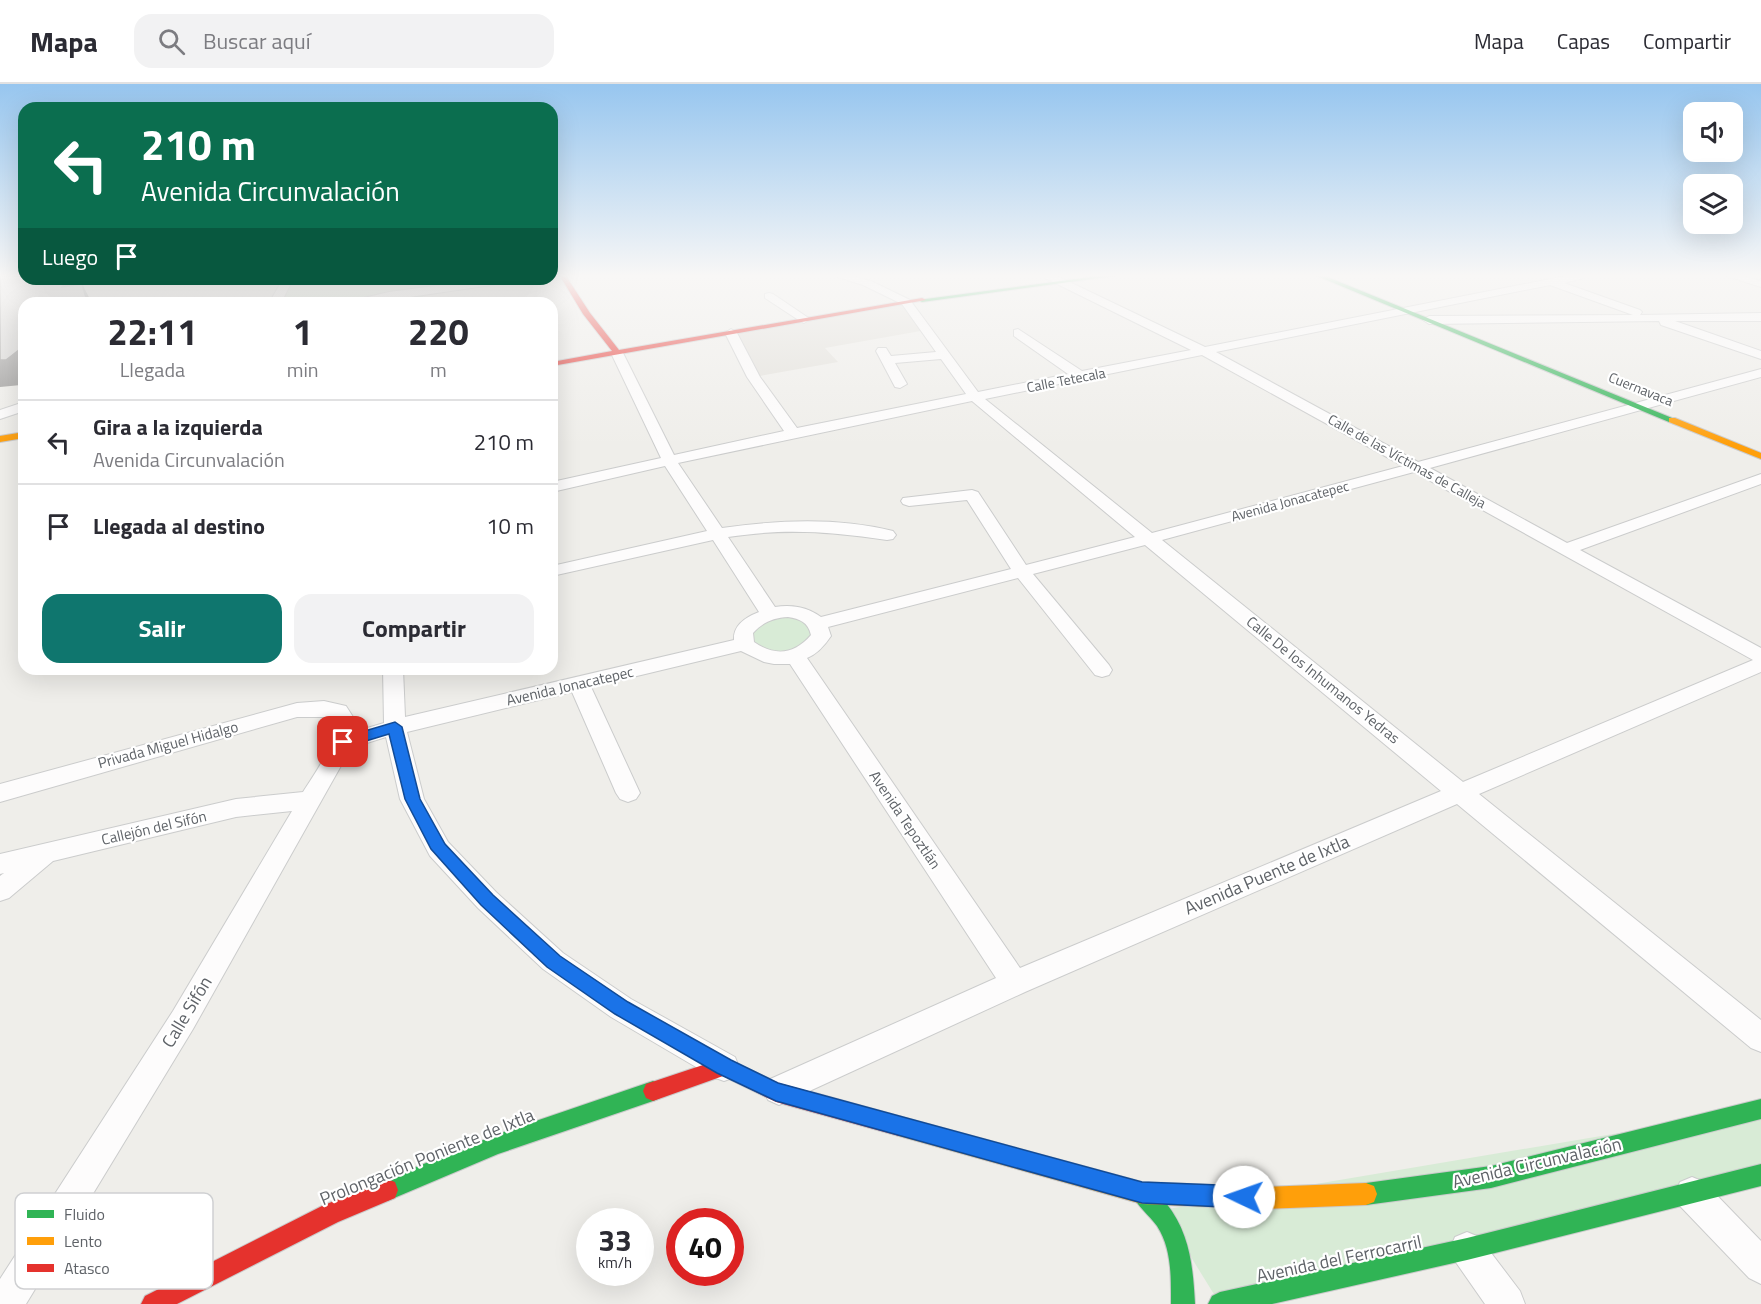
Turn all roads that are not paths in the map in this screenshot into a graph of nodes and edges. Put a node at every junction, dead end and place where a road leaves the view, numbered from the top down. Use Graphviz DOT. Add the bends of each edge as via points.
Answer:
graph roads {
  1 [pos="602,333"];
  2 [pos="731,333"];
  3 [pos="928,333"];
  4 [pos="1018,333"];
  5 [pos="1167,333"];
  6 [pos="1300,333"];
  7 [pos="1461,333"];
  8 [pos="1697,333"];
  9 [pos="1206,352"];
  10 [pos="617,353"];
  11 [pos="944,355"];
  12 [pos="1761,355"];
  13 [pos="558,363"];
  14 [pos="1761,373"];
  15 [pos="1081,377"];
  16 [pos="900,384"];
  17 [pos="976,398"];
  18 [pos="1635,404"];
  19 [pos="18,408"];
  20 [pos="0,415"];
  21 [pos="793,433"];
  22 [pos="18,436"];
  23 [pos="0,439"];
  24 [pos="1761,456"];
  25 [pos="670,462"];
  26 [pos="1418,467"];
  27 [pos="1761,479"];
  28 [pos="558,486"];
  29 [pos="909,501"];
  30 [pos="715,534"];
  31 [pos="887,535"];
  32 [pos="1150,539"];
  33 [pos="1566,549"];
  34 [pos="558,570"];
  35 [pos="1022,572"];
  36 [pos="769,613"];
  37 [pos="818,624"];
  38 [pos="744,644"];
  39 [pos="1761,656"];
  40 [pos="796,657"];
  41 [pos="1761,664"];
  42 [pos="1102,670"];
  43 [pos="393,675"];
  44 [pos="579,684"];
  45 [pos="395,727"];
  46 [pos="343,742"];
  47 [pos="0,793"];
  48 [pos="1460,793"];
  49 [pos="627,794"];
  50 [pos="309,800"];
  51 [pos="49,852"];
  52 [pos="0,864"];
  53 [pos="0,891"];
  54 [pos="1015,983"];
  55 [pos="1761,1038"];
  56 [pos="724,1067"];
  57 [pos="776,1092"];
  58 [pos="1761,1109"];
  59 [pos="1761,1175"];
  60 [pos="1142,1192"];
  61 [pos="75,1193"];
  62 [pos="1692,1194"];
  63 [pos="1467,1250"];
  64 [pos="1761,1266"];
  65 [pos="213,1273"];
  66 [pos="15,1288"];
  67 [pos="182,1289"];
  68 [pos="5,1304"];
  69 [pos="153,1304"];
  70 [pos="1183,1304"];
  71 [pos="1220,1304"];
  72 [pos="1507,1304"];
  1 -- 10 [label="street"];
  2 -- 10 [label="street"];
  2 -- 21 [label="street" via="754,376"];
  3 -- 11 [label="street, Calle De los Inhumanos Yedras"];
  4 -- 15 [label="street"];
  5 -- 9 [label="street, Calle de las Víctimas de Calleja"];
  6 -- 9 [label="street, Calle Tetecala"];
  7 -- 18 [label="street, Cuernavaca"];
  8 -- 12 [label="street"];
  9 -- 15 [label="street, Calle Tetecala"];
  9 -- 26 [label="street, Calle de las Víctimas de Calleja"];
  10 -- 13 [label="street"];
  10 -- 25 [label="street"];
  11 -- 16 [label="street" via="885,356"];
  11 -- 17 [label="street, Calle De los Inhumanos Yedras"];
  14 -- 18 [label="street, Avenida Jonacatepec"];
  15 -- 17 [label="street, Calle Tetecala"];
  17 -- 21 [label="street, Calle Tetecala"];
  17 -- 32 [label="street, Calle De los Inhumanos Yedras"];
  18 -- 24 [label="street, Cuernavaca"];
  18 -- 26 [label="street, Avenida Jonacatepec"];
  19 -- 20 [label="street"];
  21 -- 25 [label="street, Calle Tetecala"];
  22 -- 23 [label="street"];
  25 -- 28 [label="street, Calle Tetecala"];
  25 -- 30 [label="street"];
  26 -- 32 [label="street, Avenida Jonacatepec"];
  26 -- 33 [label="street, Calle de las Víctimas de Calleja"];
  27 -- 33 [label="street"];
  29 -- 35 [label="street" via="972,495"];
  30 -- 31 [label="street" via="779,526 828,526"];
  30 -- 34 [label="street"];
  30 -- 36 [label="street"];
  32 -- 35 [label="street, Avenida Jonacatepec"];
  32 -- 48 [label="street, Calle De los Inhumanos Yedras"];
  33 -- 39 [label="street, Calle de las Víctimas de Calleja"];
  35 -- 37 [label="street, Avenida Jonacatepec"];
  35 -- 42 [label="street"];
  36 -- 37 [label="street" via="789,611 806,615"];
  36 -- 38 [label="street" via="752,620 743,632"];
  37 -- 40 [label="street" via="821,636 813,648"];
  38 -- 40 [label="street" via="756,654 775,659"];
  38 -- 44 [label="street, Avenida Jonacatepec"];
  40 -- 54 [label="street, Avenida Tepoztlán"];
  41 -- 48 [label="street, Avenida Puente de Ixtla"];
  43 -- 45 [label="street, Avenida Circunvalación"];
  44 -- 45 [label="street, Avenida Jonacatepec"];
  44 -- 49 [label="street"];
  45 -- 46 [label="street"];
  45 -- 56 [label="street, Avenida Circunvalación" via="412,799 439,849 487,900 563,968 621,1008"];
  46 -- 47 [label="street, Privada Miguel Hidalgo" via="344,720 338,711 297,710"];
  46 -- 50 [label="street, Calle Sifón"];
  48 -- 54 [label="street, Avenida Puente de Ixtla"];
  48 -- 55 [label="street, Calle De los Inhumanos Yedras"];
  50 -- 51 [label="street, Callejón del Sifón" via="236,808"];
  50 -- 61 [label="street, Calle Sifón" via="183,1020"];
  51 -- 52 [label="street, Callejón del Sifón"];
  51 -- 53 [label="street"];
  54 -- 57 [label="street, Avenida Puente de Ixtla"];
  56 -- 57 [label="street, Avenida Circunvalación"];
  56 -- 65 [label="street, Prolongación Poniente de Ixtla" via="498,1144 330,1214"];
  57 -- 60 [label="street, Avenida Circunvalación"];
  58 -- 60 [label="street, Avenida Circunvalación" via="1491,1177 1377,1194 1264,1198"];
  59 -- 62 [label="street"];
  60 -- 70 [label="street" via="1162,1210 1178,1238"];
  62 -- 63 [label="street"];
  62 -- 64 [label="street"];
  63 -- 71 [label="street, Avenida del Ferrocarril"];
  63 -- 72 [label="street"];
  66 -- 68 [label="street, Calle Sifón"];
  67 -- 69 [label="street, Prolongación Poniente de Ixtla"];
}
